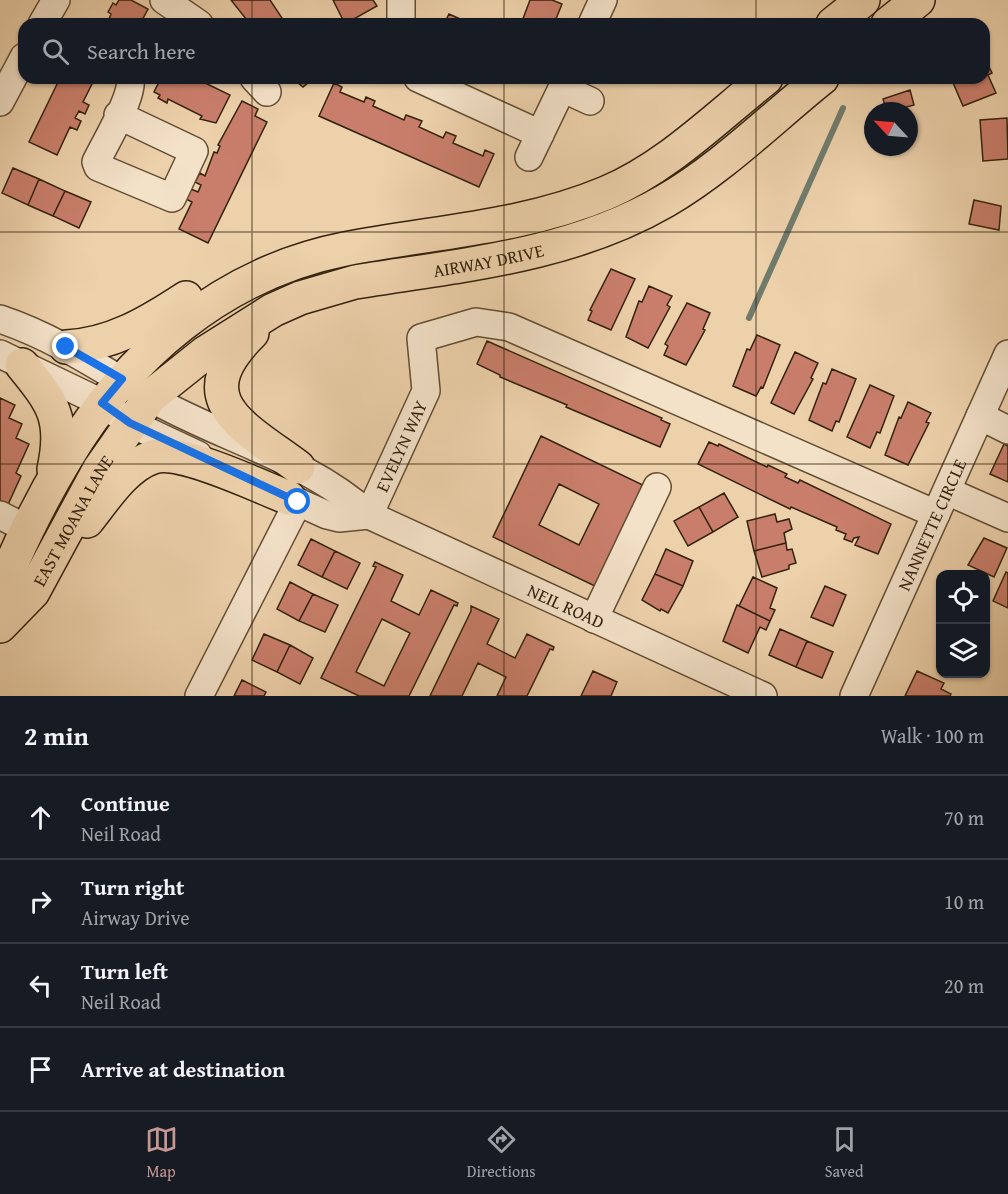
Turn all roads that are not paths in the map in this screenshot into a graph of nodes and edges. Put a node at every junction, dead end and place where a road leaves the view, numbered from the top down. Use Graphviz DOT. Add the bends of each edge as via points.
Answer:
graph roads {
  1 [pos="56,0"];
  2 [pos="164,0"];
  3 [pos="401,0"];
  4 [pos="603,0"];
  5 [pos="863,0"];
  6 [pos="918,0"];
  7 [pos="46,18"];
  8 [pos="190,18"];
  9 [pos="401,18"];
  10 [pos="595,18"];
  11 [pos="840,18"];
  12 [pos="896,18"];
  13 [pos="18,68"];
  14 [pos="132,84"];
  15 [pos="428,84"];
  16 [pos="565,84"];
  17 [pos="566,84"];
  18 [pos="758,84"];
  19 [pos="815,84"];
  20 [pos="590,101"];
  21 [pos="0,102"];
  22 [pos="118,115"];
  23 [pos="379,243"];
  24 [pos="300,298"];
  25 [pos="0,319"];
  26 [pos="66,347"];
  27 [pos="1008,354"];
  28 [pos="11,359"];
  29 [pos="112,391"];
  30 [pos="140,410"];
  31 [pos="980,416"];
  32 [pos="1008,429"];
  33 [pos="298,467"];
  34 [pos="657,487"];
  35 [pos="50,488"];
  36 [pos="293,500"];
  37 [pos="941,502"];
  38 [pos="0,515"];
  39 [pos="369,516"];
  40 [pos="1008,518"];
  41 [pos="29,530"];
  42 [pos="33,592"];
  43 [pos="0,604"];
  44 [pos="594,619"];
  45 [pos="0,626"];
  46 [pos="199,696"];
  47 [pos="763,696"];
  48 [pos="854,696"];
  1 -- 7 [label="street"];
  2 -- 8 [label="street"];
  3 -- 9 [label="street"];
  4 -- 10 [label="street"];
  5 -- 11 [label="main road"];
  6 -- 12 [label="main road"];
  13 -- 21 [label="street"];
  14 -- 22 [label="street"];
  15 -- 16 [label="street" via="534,146"];
  17 -- 20 [label="street"];
  18 -- 23 [label="main road, AIRWAY DRIVE" via="651,168 608,192 528,219"];
  19 -- 24 [label="main road, AIRWAY DRIVE" via="694,182 666,201 605,230 538,252 355,282"];
  23 -- 26 [label="main road" via="281,249 226,273 119,337 92,346"];
  23 -- 29 [label="main road, AIRWAY DRIVE" via="319,255 242,286 173,330"];
  24 -- 30 [label="main road, AIRWAY DRIVE" via="240,328 176,375"];
  24 -- 33 [label="main road" via="271,317 239,346 223,370 222,381 226,406 235,421"];
  25 -- 26 [label="street, NEIL ROAD"];
  26 -- 29 [label="street, NEIL ROAD"];
  27 -- 31 [label="street, NANNETTE CIRCLE"];
  28 -- 29 [label="street, NEIL ROAD"];
  28 -- 35 [label="main road" via="42,390 57,418 58,447"];
  29 -- 30 [label="street, NEIL ROAD"];
  29 -- 35 [label="main road, EAST MOANA LANE" via="79,436"];
  30 -- 33 [label="street, NEIL ROAD"];
  30 -- 36 [label="street, NEIL ROAD"];
  30 -- 42 [label="main road, EAST MOANA LANE" via="99,470"];
  31 -- 32 [label="street"];
  31 -- 37 [label="street, NANNETTE CIRCLE"];
  33 -- 39 [label="street, NEIL ROAD" via="348,496"];
  34 -- 44 [label="street"];
  35 -- 41 [label="main road, EAST MOANA LANE"];
  36 -- 39 [label="street, NEIL ROAD" via="339,518"];
  36 -- 42 [label="main road" via="187,459 161,455 152,458 110,492"];
  36 -- 46 [label="street"];
  37 -- 39 [label="street, EVELYN WAY" via="509,327 477,322 421,338 426,391"];
  37 -- 40 [label="street"];
  37 -- 48 [label="street, NANNETTE CIRCLE"];
  38 -- 41 [label="street"];
  39 -- 44 [label="street, NEIL ROAD"];
  41 -- 43 [label="main road, EAST MOANA LANE"];
  42 -- 45 [label="main road, EAST MOANA LANE"];
  44 -- 47 [label="street, NEIL ROAD"];
}
